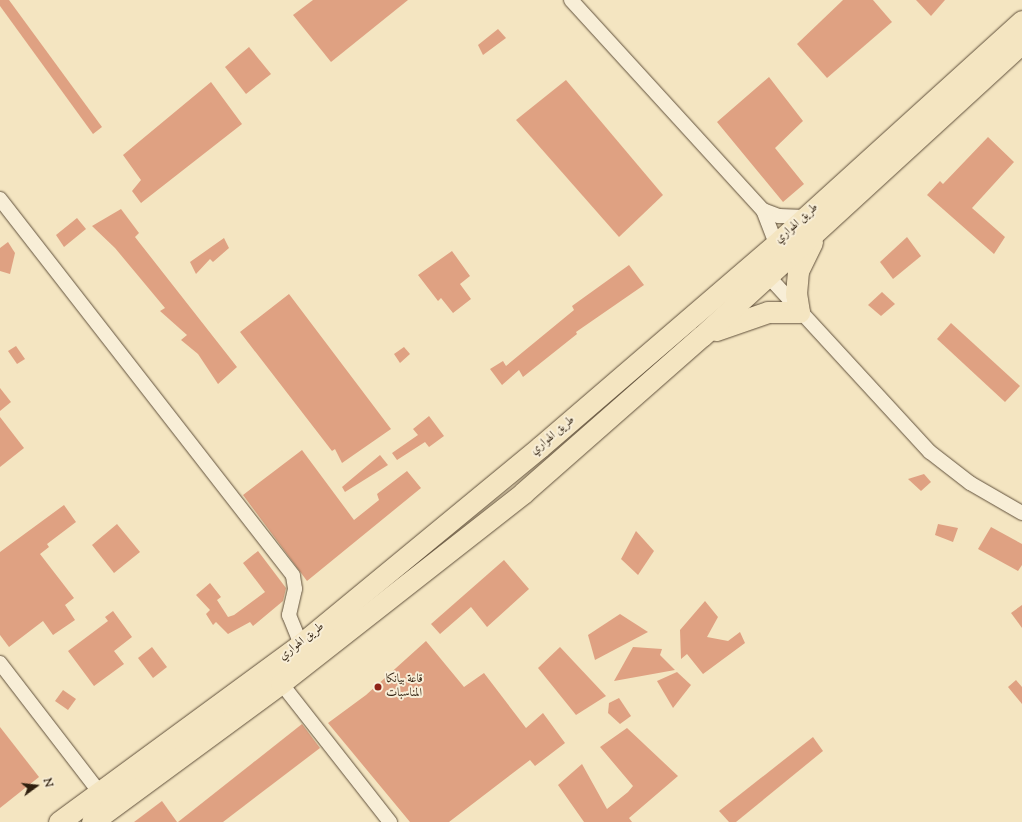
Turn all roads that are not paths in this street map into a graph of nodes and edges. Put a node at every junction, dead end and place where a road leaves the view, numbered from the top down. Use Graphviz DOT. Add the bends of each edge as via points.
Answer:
graph roads {
  1 [pos="570,0"];
  2 [pos="1022,21"];
  3 [pos="1022,42"];
  4 [pos="0,199"];
  5 [pos="763,210"];
  6 [pos="813,222"];
  7 [pos="776,244"];
  8 [pos="768,276"];
  9 [pos="799,312"];
  10 [pos="702,336"];
  11 [pos="1022,513"];
  12 [pos="357,609"];
  13 [pos="301,644"];
  14 [pos="0,663"];
  15 [pos="281,683"];
  16 [pos="100,793"];
  17 [pos="59,822"];
  18 [pos="92,822"];
  19 [pos="390,822"];
  1 -- 5 [label="street"];
  2 -- 6 [label="highway, طريق الهواري"];
  3 -- 6 [label="highway, طريق الهواري"];
  4 -- 13 [label="street" via="293,576 295,589 289,615"];
  5 -- 6 [label="street" via="779,216"];
  5 -- 7 [label="street"];
  6 -- 7 [label="highway, طريق الهواري"];
  6 -- 8 [label="highway, طريق الهواري"];
  6 -- 9 [label="highway" via="798,271 796,294"];
  7 -- 12 [label="highway, طريق الهواري"];
  8 -- 9 [label="street"];
  8 -- 10 [label="highway, طريق الهواري"];
  9 -- 10 [label="highway" via="778,310 758,314"];
  9 -- 11 [label="street" via="930,452 970,483"];
  10 -- 12 [label="highway, طريق الهواري" via="523,492"];
  12 -- 13 [label="highway, طريق الهواري"];
  12 -- 15 [label="highway, طريق الهواري"];
  13 -- 16 [label="highway, طريق الهواري"];
  14 -- 16 [label="street"];
  15 -- 18 [label="highway, طريق الهواري"];
  15 -- 19 [label="street"];
  16 -- 17 [label="highway, طريق الهواري"];
}
